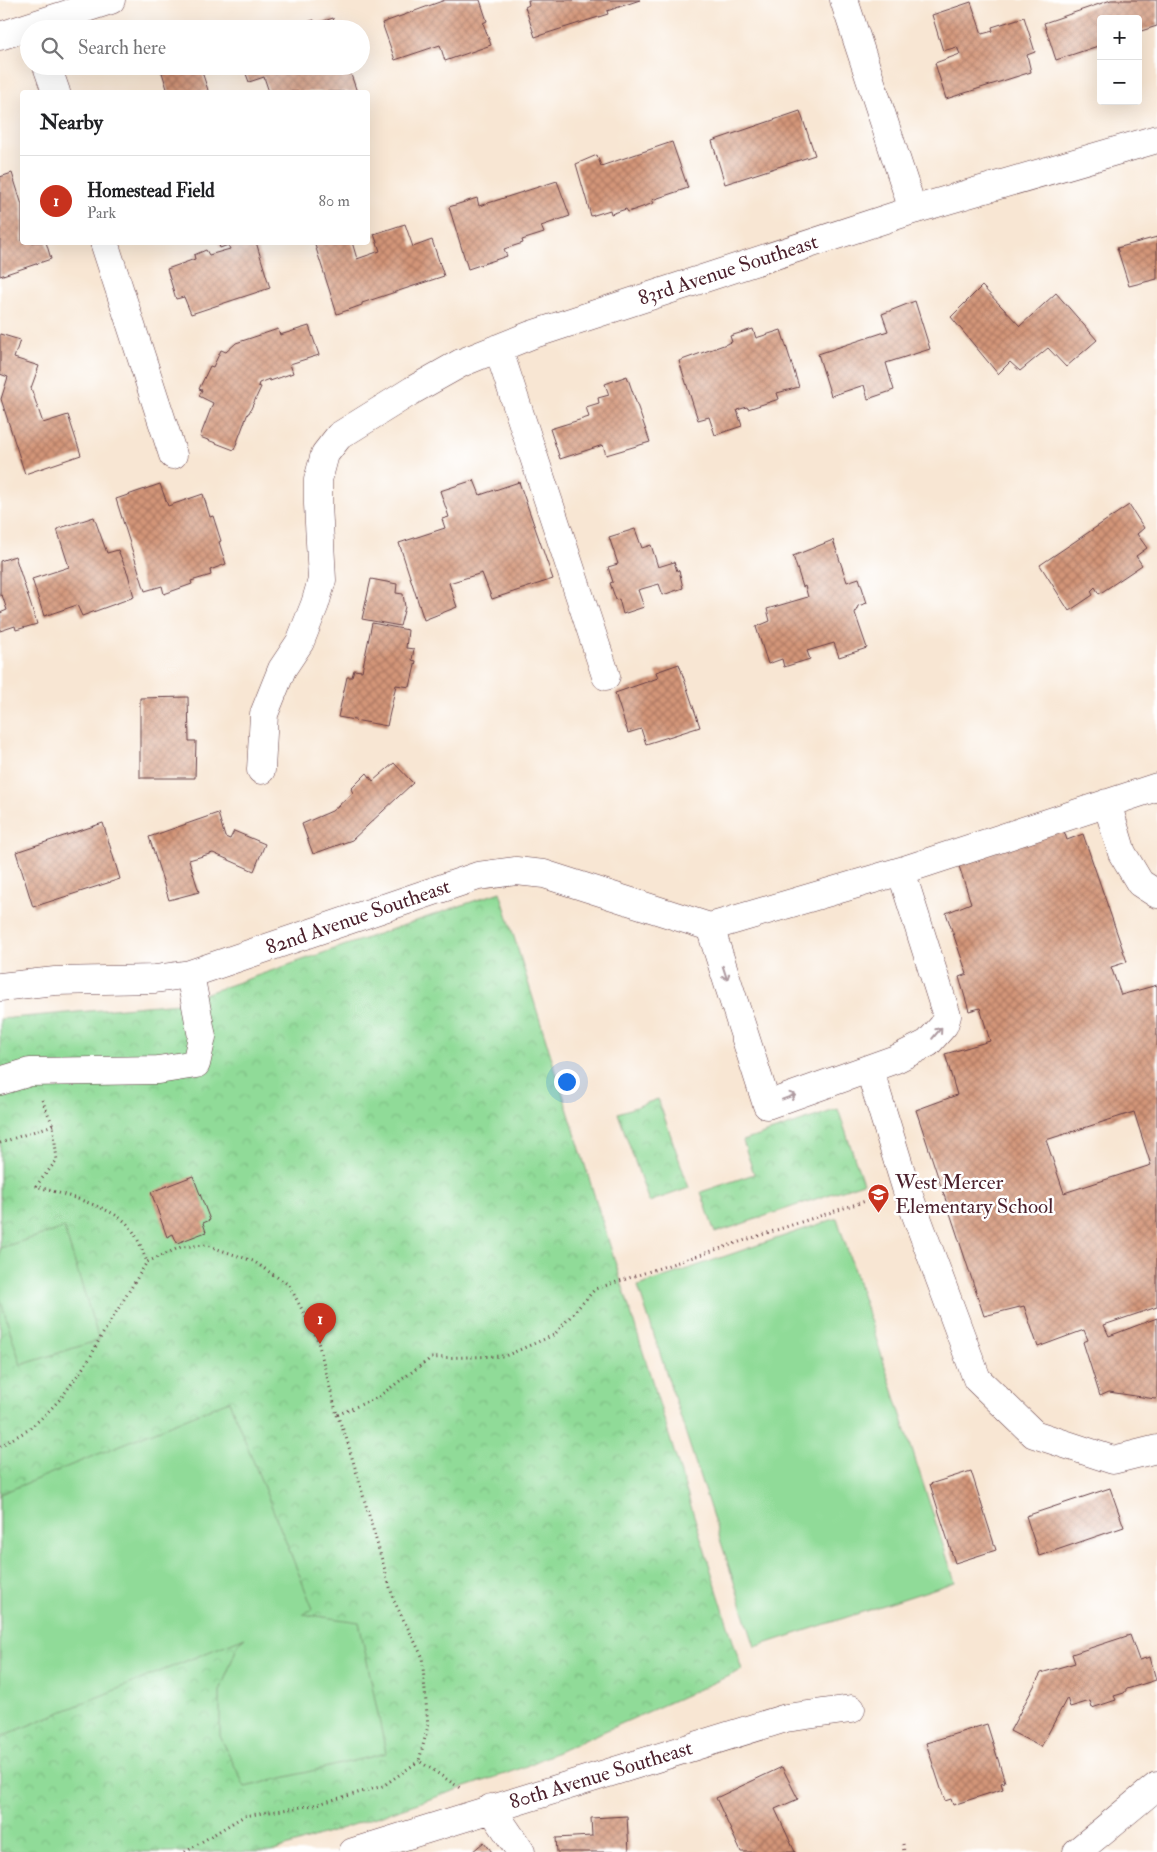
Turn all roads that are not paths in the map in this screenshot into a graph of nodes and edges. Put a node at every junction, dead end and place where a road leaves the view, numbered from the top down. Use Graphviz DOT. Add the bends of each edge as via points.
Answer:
graph roads {
  1 [pos="111,0"];
  2 [pos="844,0"];
  3 [pos="53,20"];
  4 [pos="20,31"];
  5 [pos="0,36"];
  6 [pos="50,75"];
  7 [pos="55,90"];
  8 [pos="1157,140"];
  9 [pos="913,210"];
  10 [pos="105,245"];
  11 [pos="498,348"];
  12 [pos="173,455"];
  13 [pos="606,676"];
  14 [pos="261,770"];
  15 [pos="1157,787"];
  16 [pos="1107,803"];
  17 [pos="901,871"];
  18 [pos="1157,894"];
  19 [pos="710,927"];
  20 [pos="190,974"];
  21 [pos="0,987"];
  22 [pos="0,1081"];
  23 [pos="874,1084"];
  24 [pos="1157,1449"];
  25 [pos="851,1709"];
  26 [pos="1157,1786"];
  27 [pos="491,1808"];
  28 [pos="353,1852"];
  29 [pos="520,1852"];
  30 [pos="1077,1852"];
  1 -- 3 [label="street"];
  2 -- 9 [label="street"];
  4 -- 5 [label="street"];
  6 -- 7 [label="street"];
  8 -- 9 [label="street, 83rd Avenue Southeast"];
  9 -- 11 [label="street, 83rd Avenue Southeast"];
  10 -- 12 [label="street"];
  11 -- 13 [label="street"];
  11 -- 14 [label="street, 83rd Avenue Southeast" via="461,363 413,390 339,436 325,454 318,480 322,580 300,642 282,669 264,714"];
  15 -- 16 [label="street"];
  16 -- 17 [label="street"];
  16 -- 18 [label="street" via="1122,853 1140,883"];
  17 -- 19 [label="street"];
  19 -- 17 [label="street, one-way" via="767,1105 896,1059 928,1044 944,1025 947,1016"];
  19 -- 20 [label="street, 82nd Avenue Southeast" via="544,874 516,871 478,876"];
  20 -- 21 [label="street, 82nd Avenue Southeast" via="155,979 54,981"];
  20 -- 22 [label="street" via="202,1037 196,1064 158,1070 30,1072"];
  23 -- 24 [label="street" via="906,1188 977,1379 1034,1434 1113,1460"];
  25 -- 27 [label="street, 80th Avenue Southeast" via="786,1718"];
  26 -- 30 [label="street"];
  27 -- 28 [label="street, 80th Avenue Southeast"];
  27 -- 29 [label="street"];
}
